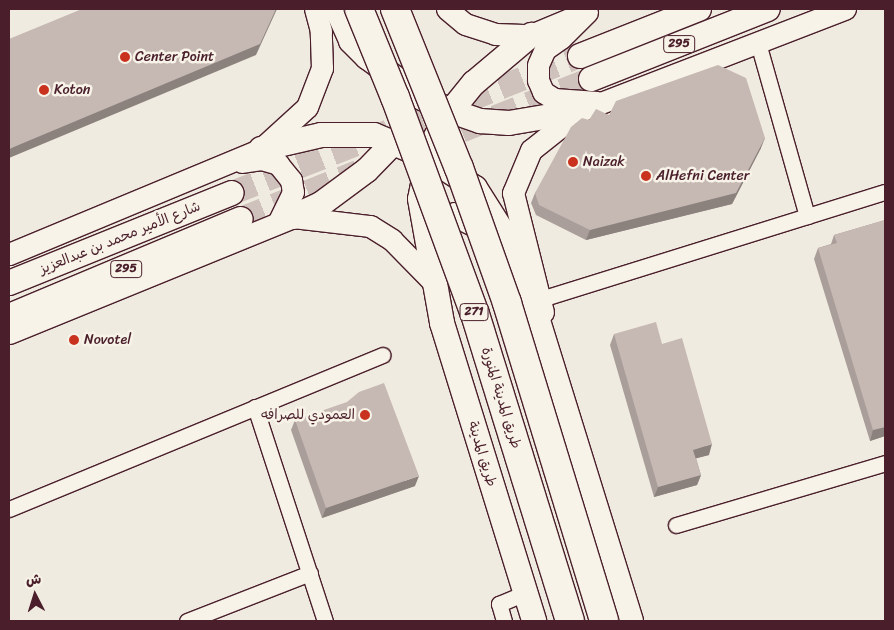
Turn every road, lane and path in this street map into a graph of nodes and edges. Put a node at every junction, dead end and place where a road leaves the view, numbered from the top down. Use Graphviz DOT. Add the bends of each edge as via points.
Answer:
graph roads {
  1 [pos="315,9"];
  2 [pos="337,9"];
  3 [pos="347,9"];
  4 [pos="359,9"];
  5 [pos="389,9"];
  6 [pos="394,9"];
  7 [pos="404,9"];
  8 [pos="447,9"];
  9 [pos="699,9"];
  10 [pos="768,9"];
  11 [pos="845,9"];
  12 [pos="591,11"];
  13 [pos="531,35"];
  14 [pos="758,43"];
  15 [pos="580,56"];
  16 [pos="591,79"];
  17 [pos="422,98"];
  18 [pos="603,102"];
  19 [pos="451,111"];
  20 [pos="580,111"];
  21 [pos="395,142"];
  22 [pos="261,149"];
  23 [pos="429,158"];
  24 [pos="227,163"];
  25 [pos="885,192"];
  26 [pos="232,193"];
  27 [pos="808,216"];
  28 [pos="241,218"];
  29 [pos="285,220"];
  30 [pos="9,254"];
  31 [pos="9,283"];
  32 [pos="436,285"];
  33 [pos="538,306"];
  34 [pos="9,316"];
  35 [pos="9,333"];
  36 [pos="382,355"];
  37 [pos="256,407"];
  38 [pos="885,463"];
  39 [pos="9,509"];
  40 [pos="676,524"];
  41 [pos="310,573"];
  42 [pos="525,593"];
  43 [pos="197,619"];
  44 [pos="325,621"];
  45 [pos="504,621"];
  46 [pos="534,621"];
  47 [pos="570,621"];
  48 [pos="604,621"];
  49 [pos="631,621"];
  1 -- 22 [label="main road" via="321,31 322,68 307,107"];
  2 -- 17 [label="main road" via="351,41 401,85"];
  3 -- 5 [label="main road" via="359,23 377,26 390,17"];
  4 -- 47 [label="highway, طريق المدينة المنورة / 271, bridge" via="475,314"];
  6 -- 48 [label="highway, 271, bridge" via="459,168 507,303"];
  7 -- 17 [label="main road" via="427,73"];
  8 -- 13 [label="main road" via="465,24 495,34"];
  9 -- 15 [label="main road, 295"];
  10 -- 16 [label="main road, 295"];
  11 -- 14 [label="main road"];
  12 -- 13 [label="main road"];
  12 -- 18 [label="main road" via="545,48 538,65 538,80 543,92 554,99"];
  13 -- 19 [label="main road" via="497,62"];
  14 -- 18 [label="main road"];
  14 -- 27 [label="street"];
  17 -- 19 [label="main road"];
  17 -- 21 [label="main road" via="414,119"];
  18 -- 20 [label="main road"];
  19 -- 20 [label="main road" via="480,121 509,123"];
  19 -- 23 [label="main road" via="435,136"];
  20 -- 33 [label="main road" via="532,150 513,194"];
  21 -- 22 [label="main road" via="374,135 321,136"];
  21 -- 23 [label="main road"];
  21 -- 29 [label="main road" via="368,170 334,195"];
  22 -- 24 [label="main road"];
  23 -- 32 [label="main road" via="420,199"];
  23 -- 33 [label="main road" via="475,188 486,202"];
  24 -- 29 [label="main road" via="261,159 278,164 292,180 293,192"];
  24 -- 30 [label="main road"];
  25 -- 27 [label="street"];
  26 -- 31 [label="main road, شارع الأمير محمد بن عبدالعزيز / 295"];
  27 -- 33 [label="street"];
  28 -- 34 [label="main road, شارع الأمير محمد بن عبدالعزيز / 295"];
  29 -- 32 [label="main road" via="370,226 392,240"];
  29 -- 35 [label="main road"];
  32 -- 33 [label="main road" via="434,234 446,218 456,215 483,229"];
  32 -- 42 [label="main road, طريق المدينة" via="442,323"];
  33 -- 49 [label="main road" via="562,397"];
  36 -- 37 [label="street"];
  37 -- 39 [label="street"];
  37 -- 41 [label="street"];
  38 -- 40 [label="street"];
  41 -- 43 [label="street"];
  41 -- 44 [label="street"];
  42 -- 45 [label="street" via="499,604"];
  42 -- 46 [label="main road, طريق المدينة"];
}
